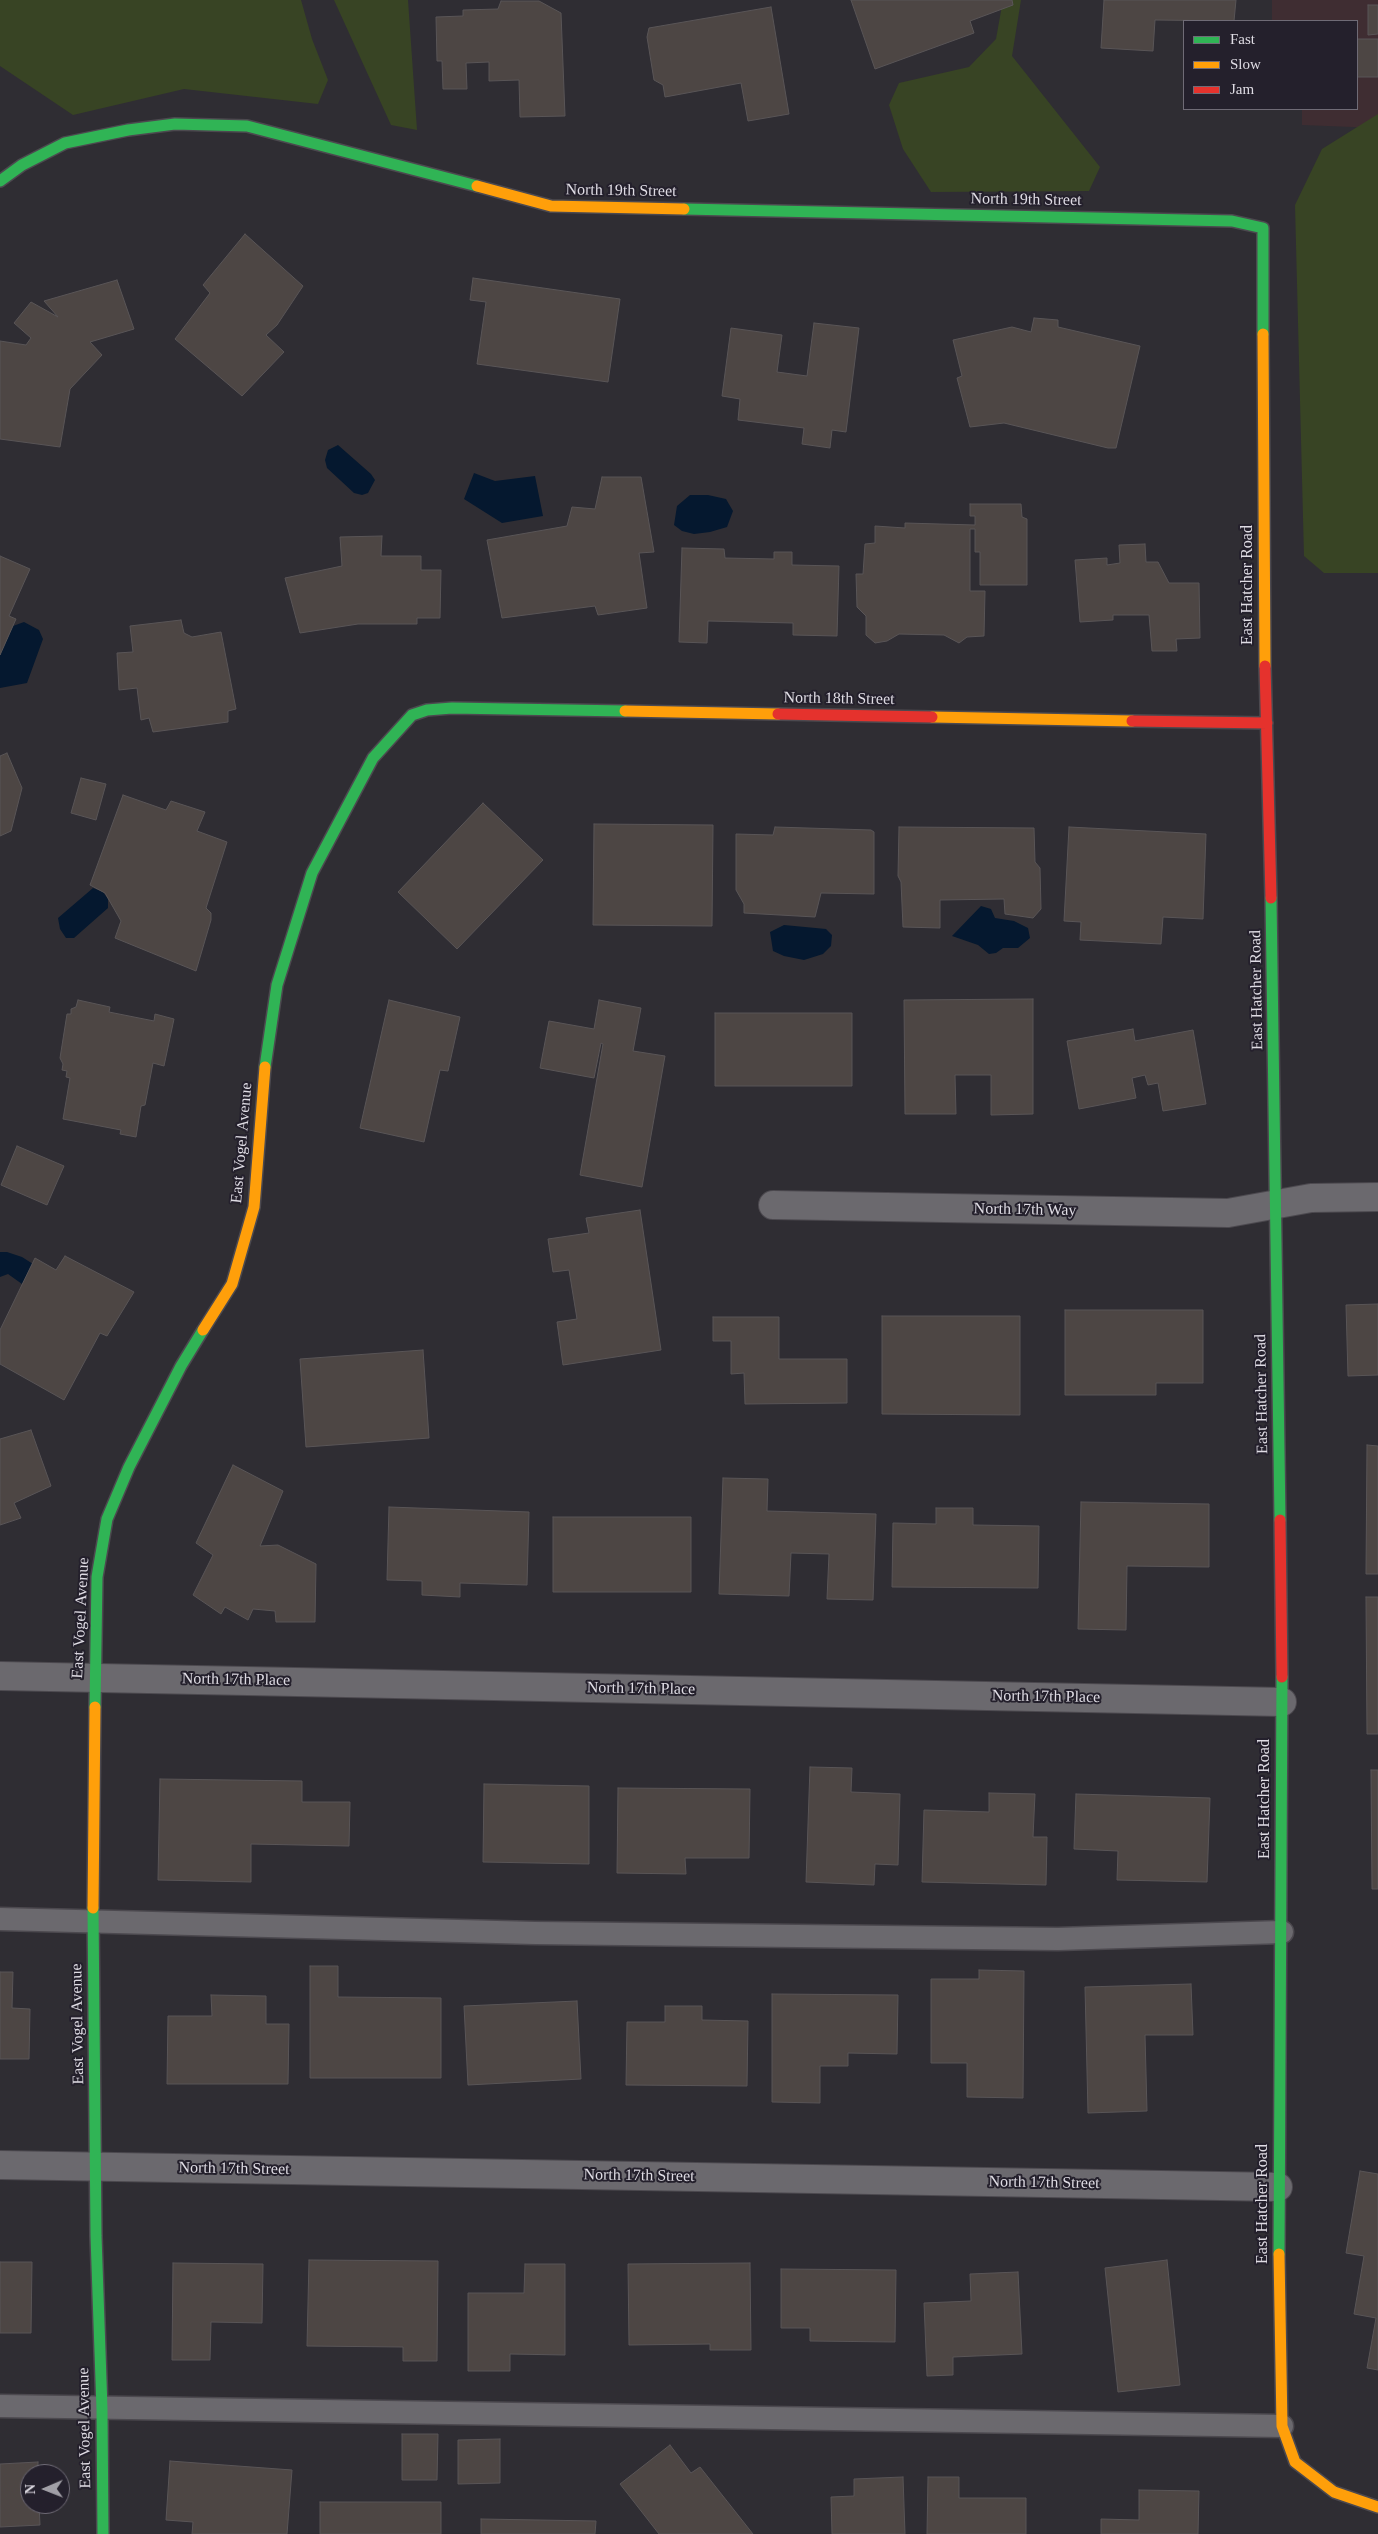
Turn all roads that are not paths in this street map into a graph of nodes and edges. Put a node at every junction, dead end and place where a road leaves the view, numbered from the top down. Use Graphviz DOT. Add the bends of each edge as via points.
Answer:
graph roads {
  1 [pos="0,181"];
  2 [pos="1263,228"];
  3 [pos="412,716"];
  4 [pos="1267,723"];
  5 [pos="1378,1197"];
  6 [pos="1276,1204"];
  7 [pos="773,1206"];
  8 [pos="0,1676"];
  9 [pos="94,1677"];
  10 [pos="1282,1702"];
  11 [pos="0,1920"];
  12 [pos="93,1921"];
  13 [pos="1282,1932"];
  14 [pos="0,2165"];
  15 [pos="96,2166"];
  16 [pos="1278,2186"];
  17 [pos="0,2406"];
  18 [pos="102,2410"];
  19 [pos="1282,2426"];
  20 [pos="1378,2507"];
  21 [pos="103,2534"];
  1 -- 2 [label="street, North 19th Street" via="22,165 65,143 175,124 238,126 357,153 551,206 1232,221"];
  2 -- 4 [label="street, East Hatcher Road"];
  3 -- 4 [label="street, North 18th Street" via="427,710 452,708"];
  3 -- 9 [label="street, East Vogel Avenue" via="373,758 312,873 277,986 267,1046 254,1207 232,1284 171,1384 106,1519 97,1577"];
  4 -- 6 [label="street, East Hatcher Road"];
  5 -- 6 [label="street" via="1311,1198"];
  6 -- 7 [label="street, North 17th Way" via="1228,1213"];
  6 -- 10 [label="street, East Hatcher Road"];
  8 -- 9 [label="street, North 17th Place"];
  9 -- 10 [label="street, North 17th Place"];
  9 -- 12 [label="street, East Vogel Avenue"];
  10 -- 13 [label="street, East Hatcher Road"];
  11 -- 12 [label="lane"];
  12 -- 13 [label="lane" via="536,1934 1058,1939"];
  12 -- 15 [label="street, East Vogel Avenue"];
  13 -- 16 [label="street, East Hatcher Road"];
  14 -- 15 [label="street, North 17th Street"];
  15 -- 16 [label="street, North 17th Street"];
  15 -- 18 [label="street, East Vogel Avenue"];
  16 -- 19 [label="street, East Hatcher Road"];
  17 -- 18 [label="lane"];
  18 -- 19 [label="lane"];
  18 -- 21 [label="street, East Vogel Avenue"];
  19 -- 20 [label="street, East Hatcher Road" via="1295,2462 1334,2492"];
}
